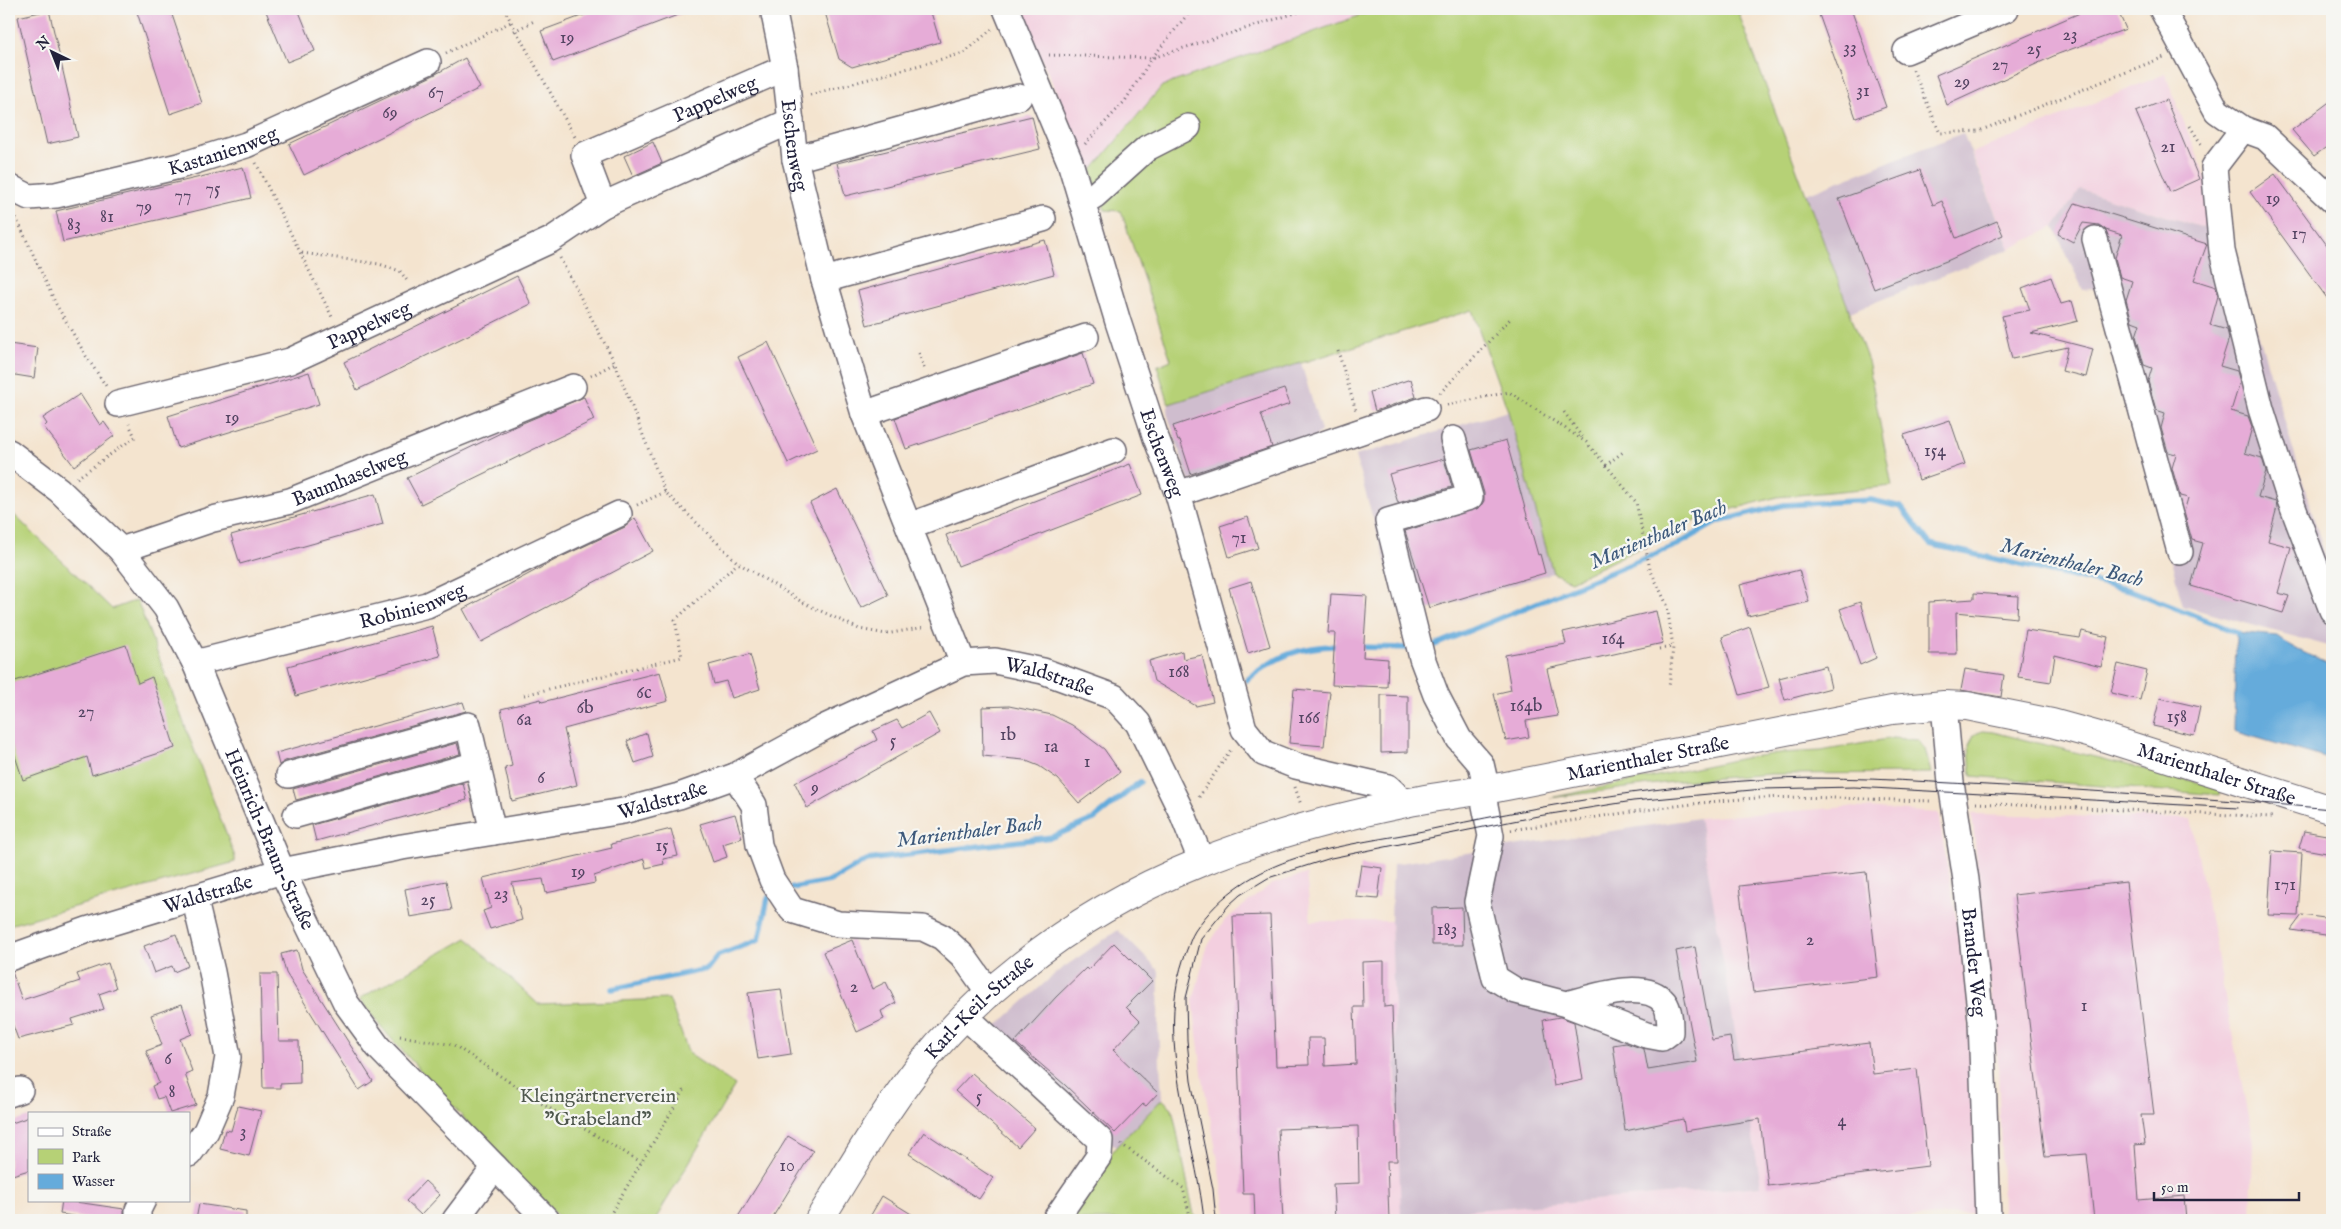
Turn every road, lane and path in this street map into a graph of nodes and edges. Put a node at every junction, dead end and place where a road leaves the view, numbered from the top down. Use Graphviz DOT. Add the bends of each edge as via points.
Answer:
graph roads {
  1 [pos="504,9"];
  2 [pos="773,9"];
  3 [pos="1006,9"];
  4 [pos="1192,9"];
  5 [pos="1308,9"];
  6 [pos="2006,9"];
  7 [pos="2162,9"];
  8 [pos="536,20"];
  9 [pos="511,22"];
  10 [pos="514,31"];
  11 [pos="983,35"];
  12 [pos="2183,48"];
  13 [pos="1906,51"];
  14 [pos="1050,55"];
  15 [pos="1152,58"];
  16 [pos="428,62"];
  17 [pos="785,68"];
  18 [pos="1020,97"];
  19 [pos="789,111"];
  20 [pos="1188,127"];
  21 [pos="2243,129"];
  22 [pos="246,145"];
  23 [pos="584,155"];
  24 [pos="795,159"];
  25 [pos="1070,162"];
  26 [pos="11,198"];
  27 [pos="2332,200"];
  28 [pos="1082,203"];
  29 [pos="603,205"];
  30 [pos="1042,219"];
  31 [pos="2095,239"];
  32 [pos="551,240"];
  33 [pos="301,253"];
  34 [pos="824,280"];
  35 [pos="422,301"];
  36 [pos="1510,319"];
  37 [pos="341,337"];
  38 [pos="1086,337"];
  39 [pos="1338,351"];
  40 [pos="615,364"];
  41 [pos="573,386"];
  42 [pos="118,404"];
  43 [pos="1426,408"];
  44 [pos="1564,412"];
  45 [pos="864,414"];
  46 [pos="1362,431"];
  47 [pos="1453,439"];
  48 [pos="1586,442"];
  49 [pos="1114,450"];
  50 [pos="9,452"];
  51 [pos="1623,452"];
  52 [pos="1606,465"];
  53 [pos="90,470"];
  54 [pos="665,492"];
  55 [pos="1178,494"];
  56 [pos="619,514"];
  57 [pos="909,526"];
  58 [pos="121,550"];
  59 [pos="2180,552"];
  60 [pos="738,563"];
  61 [pos="2332,610"];
  62 [pos="948,625"];
  63 [pos="1673,647"];
  64 [pos="1659,649"];
  65 [pos="195,662"];
  66 [pos="963,663"];
  67 [pos="1669,688"];
  68 [pos="524,695"];
  69 [pos="1944,705"];
  70 [pos="1244,729"];
  71 [pos="2100,736"];
  72 [pos="477,764"];
  73 [pos="289,775"];
  74 [pos="735,776"];
  75 [pos="1485,790"];
  76 [pos="2332,794"];
  77 [pos="1954,802"];
  78 [pos="1405,803"];
  79 [pos="2332,810"];
  80 [pos="296,815"];
  81 [pos="1183,815"];
  82 [pos="2280,817"];
  83 [pos="494,832"];
  84 [pos="1490,833"];
  85 [pos="1201,860"];
  86 [pos="282,871"];
  87 [pos="194,897"];
  88 [pos="9,958"];
  89 [pos="990,994"];
  90 [pos="1566,1004"];
  91 [pos="966,1017"];
  92 [pos="367,1032"];
  93 [pos="685,1089"];
  94 [pos="1114,1139"];
  95 [pos="190,1153"];
  96 [pos="641,1162"];
  97 [pos="496,1168"];
  98 [pos="142,1202"];
  99 [pos="138,1220"];
  100 [pos="455,1220"];
  101 [pos="547,1220"];
  102 [pos="607,1220"];
  103 [pos="819,1220"];
  104 [pos="1055,1220"];
  105 [pos="1191,1220"];
  106 [pos="1988,1220"];
  1 -- 9 [label="path"];
  2 -- 17 [label="street, Eschenweg"];
  3 -- 25 [label="street, Eschenweg"];
  4 -- 15 [label="path"];
  5 -- 15 [label="path"];
  6 -- 13 [label="street"];
  7 -- 12 [label="street"];
  8 -- 10 [label="path"];
  9 -- 10 [label="path"];
  9 -- 16 [label="path"];
  10 -- 23 [label="path"];
  11 -- 19 [label="path" via="964,53"];
  12 -- 13 [label="path" via="1979,131 1940,133"];
  12 -- 21 [label="street" via="2217,111"];
  14 -- 15 [label="path"];
  15 -- 25 [label="path" via="1125,101"];
  16 -- 22 [label="street, Kastanienweg"];
  17 -- 19 [label="street, Eschenweg"];
  17 -- 23 [label="street, Pappelweg"];
  18 -- 24 [label="street"];
  19 -- 24 [label="street, Eschenweg"];
  19 -- 29 [label="street, Pappelweg"];
  20 -- 28 [label="street" via="1146,148"];
  21 -- 27 [label="street" via="2265,137"];
  21 -- 61 [label="street" via="2214,167 2222,251 2261,409"];
  22 -- 26 [label="street, Kastanienweg" via="179,166 56,195"];
  22 -- 33 [label="path"];
  23 -- 29 [label="street"];
  24 -- 34 [label="street, Eschenweg"];
  25 -- 28 [label="street, Eschenweg"];
  26 -- 42 [label="path" via="56,304"];
  28 -- 55 [label="street, Eschenweg" via="1156,438"];
  29 -- 32 [label="street, Pappelweg"];
  30 -- 34 [label="street"];
  31 -- 59 [label="street"];
  32 -- 35 [label="street, Pappelweg"];
  32 -- 40 [label="path"];
  33 -- 35 [label="path" via="379,264 400,271"];
  33 -- 37 [label="path"];
  34 -- 45 [label="street, Eschenweg"];
  35 -- 37 [label="street, Pappelweg"];
  36 -- 43 [label="path"];
  37 -- 42 [label="street, Pappelweg" via="290,362"];
  38 -- 45 [label="street"];
  39 -- 46 [label="path"];
  40 -- 41 [label="path"];
  40 -- 54 [label="path"];
  41 -- 58 [label="street, Baumhaselweg" via="290,501 213,519"];
  42 -- 53 [label="path" via="135,437"];
  43 -- 46 [label="street"];
  43 -- 48 [label="path" via="1509,392"];
  44 -- 48 [label="path"];
  45 -- 57 [label="street, Eschenweg"];
  46 -- 55 [label="street"];
  47 -- 75 [label="street" via="1470,497 1388,521 1419,650 1436,695 1459,739 1481,764"];
  48 -- 52 [label="path"];
  49 -- 57 [label="street"];
  50 -- 58 [label="street, Heinrich-Braun-Straße" via="59,490"];
  51 -- 52 [label="path"];
  52 -- 63 [label="path" via="1636,502 1650,569 1667,605"];
  54 -- 56 [label="path"];
  54 -- 60 [label="path"];
  55 -- 70 [label="street, Eschenweg"];
  56 -- 65 [label="street, Robinienweg" via="427,604"];
  57 -- 62 [label="street, Eschenweg"];
  58 -- 65 [label="street, Heinrich-Braun-Straße" via="166,608"];
  60 -- 62 [label="path" via="802,602 859,629 886,634"];
  60 -- 68 [label="path" via="675,620 682,657"];
  62 -- 66 [label="street, Eschenweg"];
  63 -- 64 [label="path"];
  63 -- 67 [label="path"];
  65 -- 86 [label="street, Heinrich-Braun-Straße"];
  66 -- 74 [label="street, Waldstraße" via="825,727"];
  66 -- 81 [label="street, Waldstraße" via="1005,663 1114,697 1138,723"];
  69 -- 71 [label="main road, Marienthaler Straße" via="1967,706"];
  69 -- 75 [label="main road, Marienthaler Straße" via="1892,710"];
  69 -- 77 [label="street, Brander Weg"];
  70 -- 78 [label="street, Eschenweg" via="1263,753 1296,766 1388,787"];
  70 -- 81 [label="path" via="1200,796"];
  71 -- 76 [label="main road, Marienthaler Straße" via="2199,753"];
  71 -- 79 [label="main road, Marienthaler Straße"];
  72 -- 73 [label="street" via="468,725"];
  72 -- 80 [label="street"];
  72 -- 83 [label="street"];
  74 -- 83 [label="street, Waldstraße" via="623,811"];
  74 -- 89 [label="street" via="754,806 759,845 772,880 792,910 838,924 922,928 942,937 963,956"];
  75 -- 78 [label="main road, Marienthaler Straße"];
  75 -- 84 [label="street"];
  77 -- 82 [label="path"];
  77 -- 84 [label="path" via="1844,797 1732,800"];
  77 -- 106 [label="street, Brander Weg" via="1981,1020"];
  78 -- 85 [label="main road, Marienthaler Straße" via="1262,838"];
  81 -- 85 [label="street, Waldstraße"];
  83 -- 86 [label="street, Waldstraße"];
  84 -- 90 [label="street" via="1477,902 1495,978 1516,991"];
  85 -- 89 [label="main road, Karl-Keil-Straße" via="1085,920 1038,953"];
  86 -- 87 [label="street, Waldstraße"];
  86 -- 92 [label="street, Heinrich-Braun-Straße" via="346,1004"];
  87 -- 88 [label="street, Waldstraße"];
  87 -- 95 [label="street" via="228,1057 221,1096 206,1131"];
  89 -- 91 [label="main road, Karl-Keil-Straße"];
  91 -- 103 [label="main road, Karl-Keil-Straße" via="918,1068"];
  91 -- 104 [label="street" via="1100,1140 1099,1156"];
  92 -- 96 [label="path" via="454,1045 544,1105"];
  92 -- 97 [label="street, Heinrich-Braun-Straße"];
  93 -- 96 [label="path"];
  94 -- 105 [label="path" via="1182,1188"];
  96 -- 102 [label="path"];
  97 -- 100 [label="street"];
  97 -- 101 [label="street, Heinrich-Braun-Straße"];
  98 -- 99 [label="street"];
}
